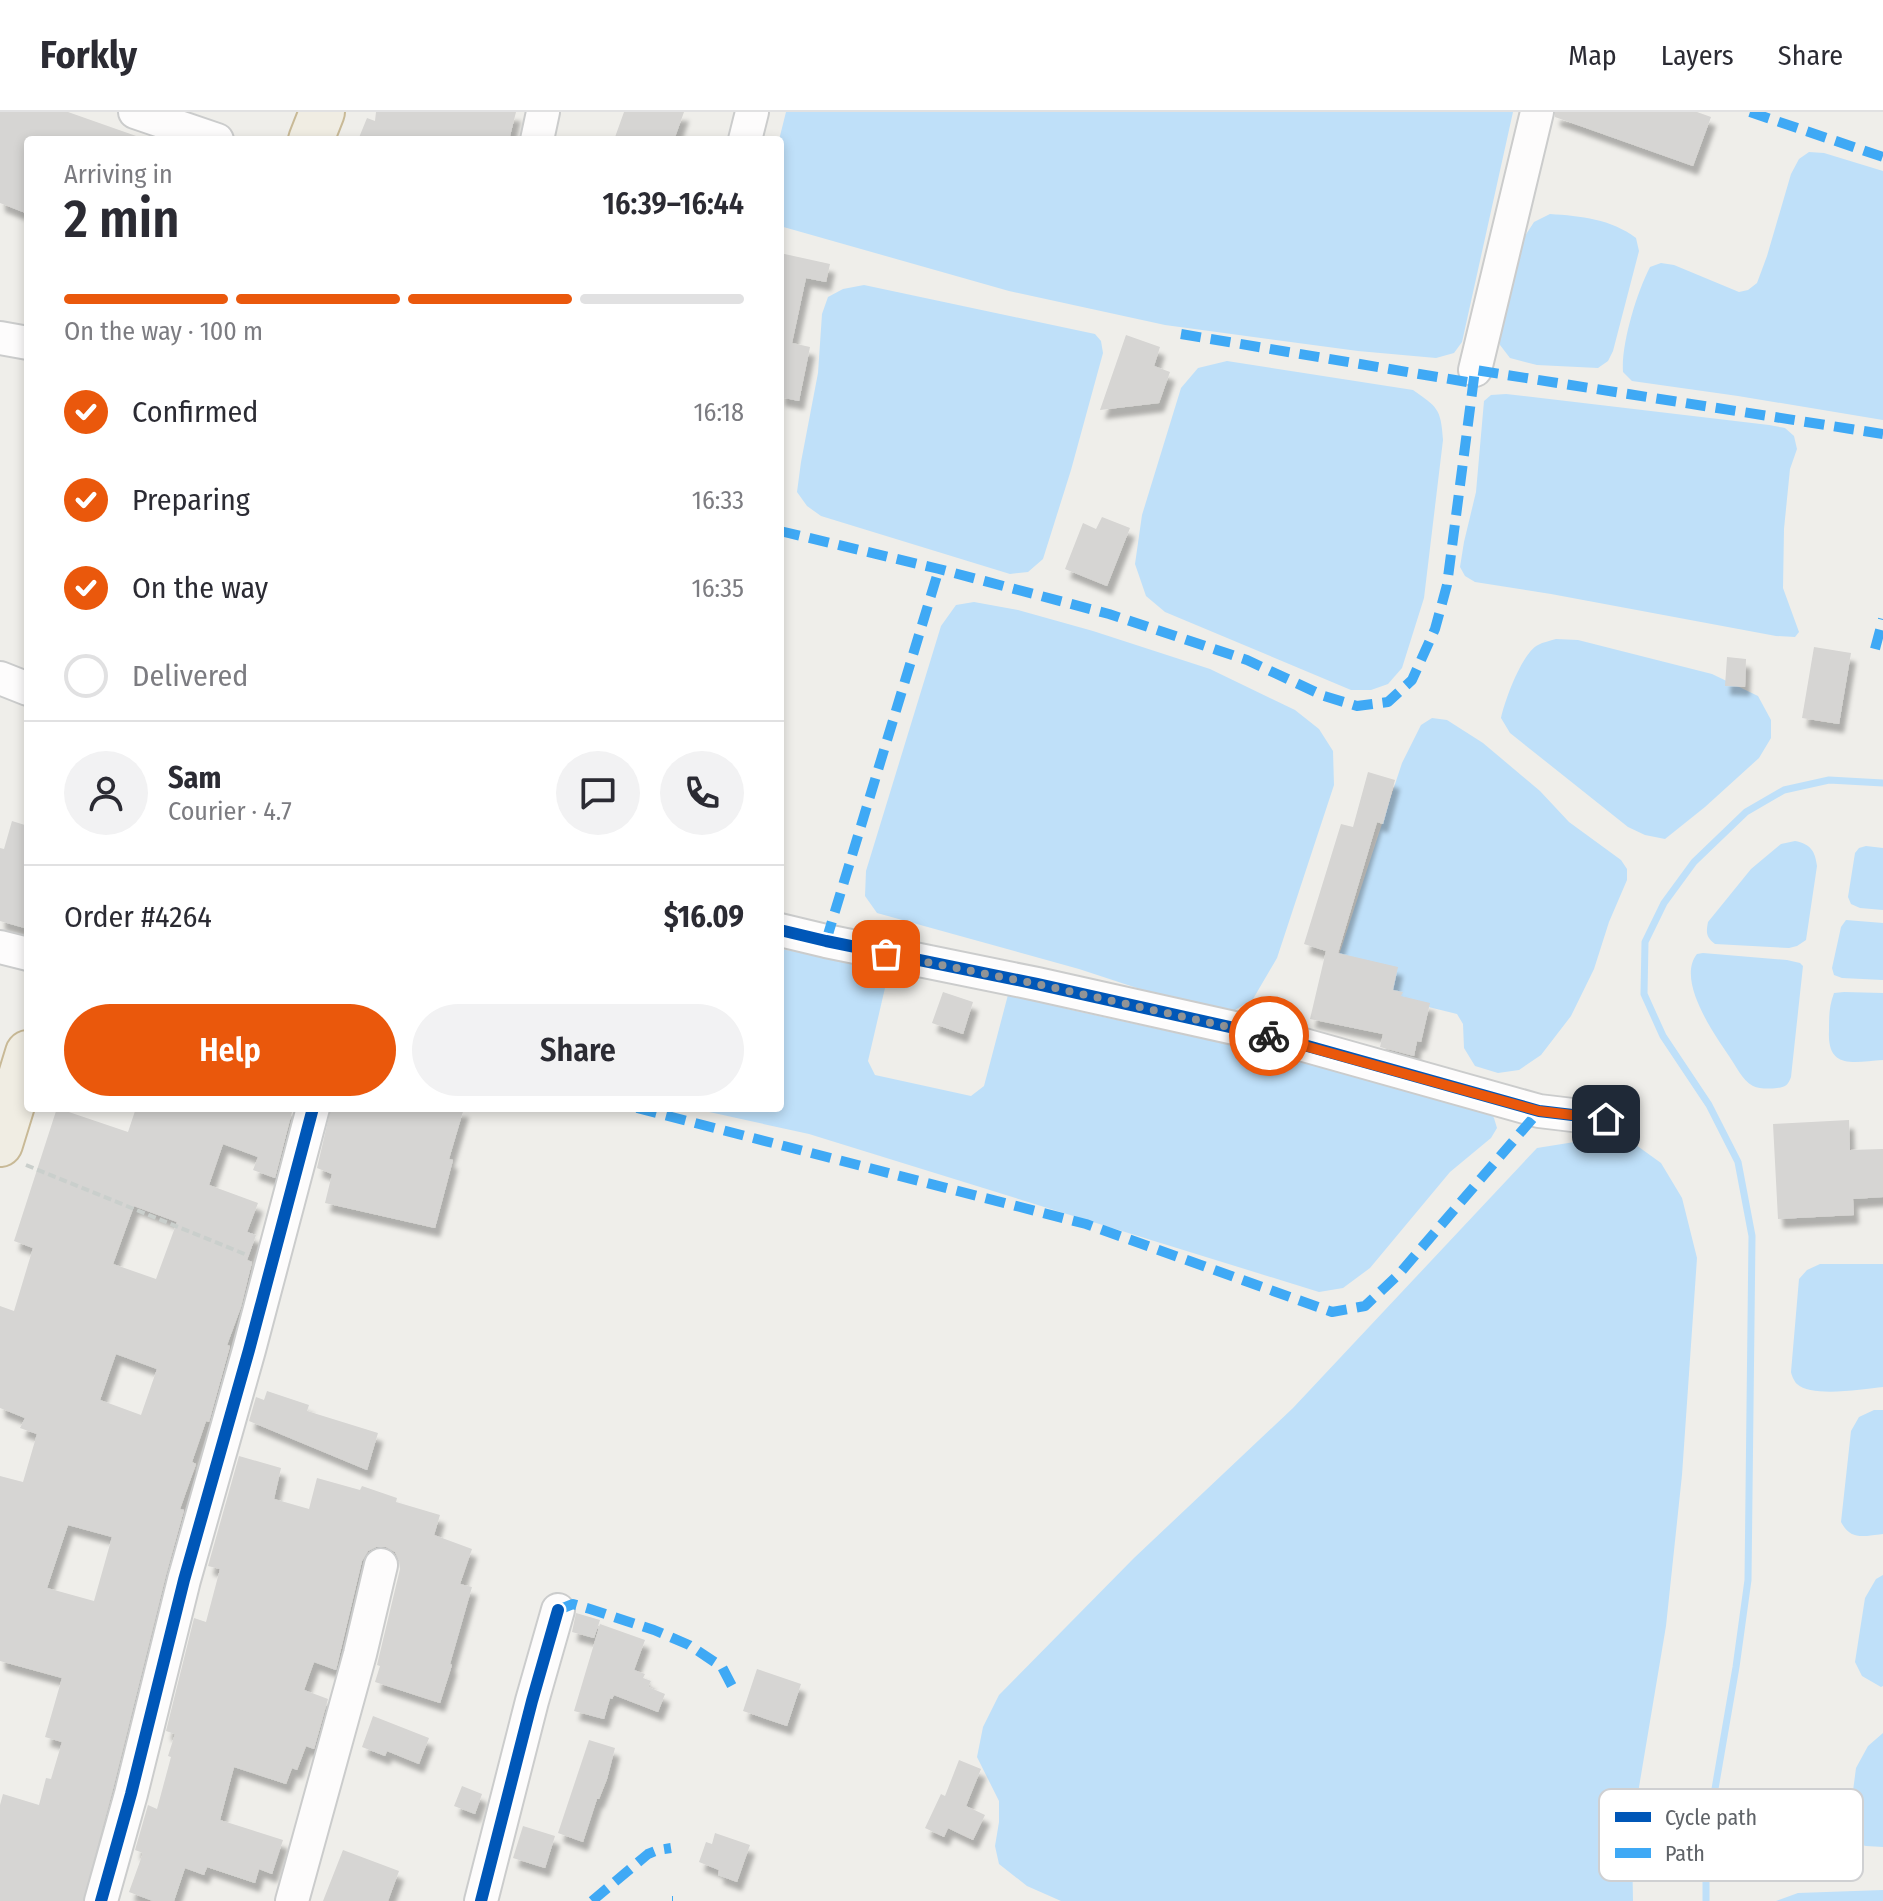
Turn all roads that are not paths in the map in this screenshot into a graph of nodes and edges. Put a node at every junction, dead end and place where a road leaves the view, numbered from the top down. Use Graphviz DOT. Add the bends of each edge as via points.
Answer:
graph roads {
  1 [pos="135,112"];
  2 [pos="322,112"];
  3 [pos="543,112"];
  4 [pos="752,112"];
  5 [pos="1537,112"];
  6 [pos="205,136"];
  7 [pos="313,136"];
  8 [pos="538,136"];
  9 [pos="746,136"];
  10 [pos="0,338"];
  11 [pos="24,342"];
  12 [pos="1475,370"];
  13 [pos="0,678"];
  14 [pos="24,687"];
  15 [pos="784,931"];
  16 [pos="0,947"];
  17 [pos="24,953"];
  18 [pos="24,1072"];
  19 [pos="312,1112"];
  20 [pos="1606,1119"];
  21 [pos="7,1152"];
  22 [pos="381,1565"];
  23 [pos="558,1610"];
  24 [pos="101,1901"];
  25 [pos="292,1901"];
  26 [pos="481,1901"];
  1 -- 6 [label="street"];
  2 -- 7 [label="highway"];
  3 -- 8 [label="street"];
  4 -- 9 [label="street"];
  5 -- 12 [label="street"];
  10 -- 11 [label="street"];
  13 -- 14 [label="street"];
  15 -- 20 [label="street" via="1279,1038 1539,1111"];
  16 -- 17 [label="street"];
  18 -- 21 [label="highway"];
  19 -- 24 [label="street"];
  22 -- 25 [label="street"];
  23 -- 26 [label="street"];
}
